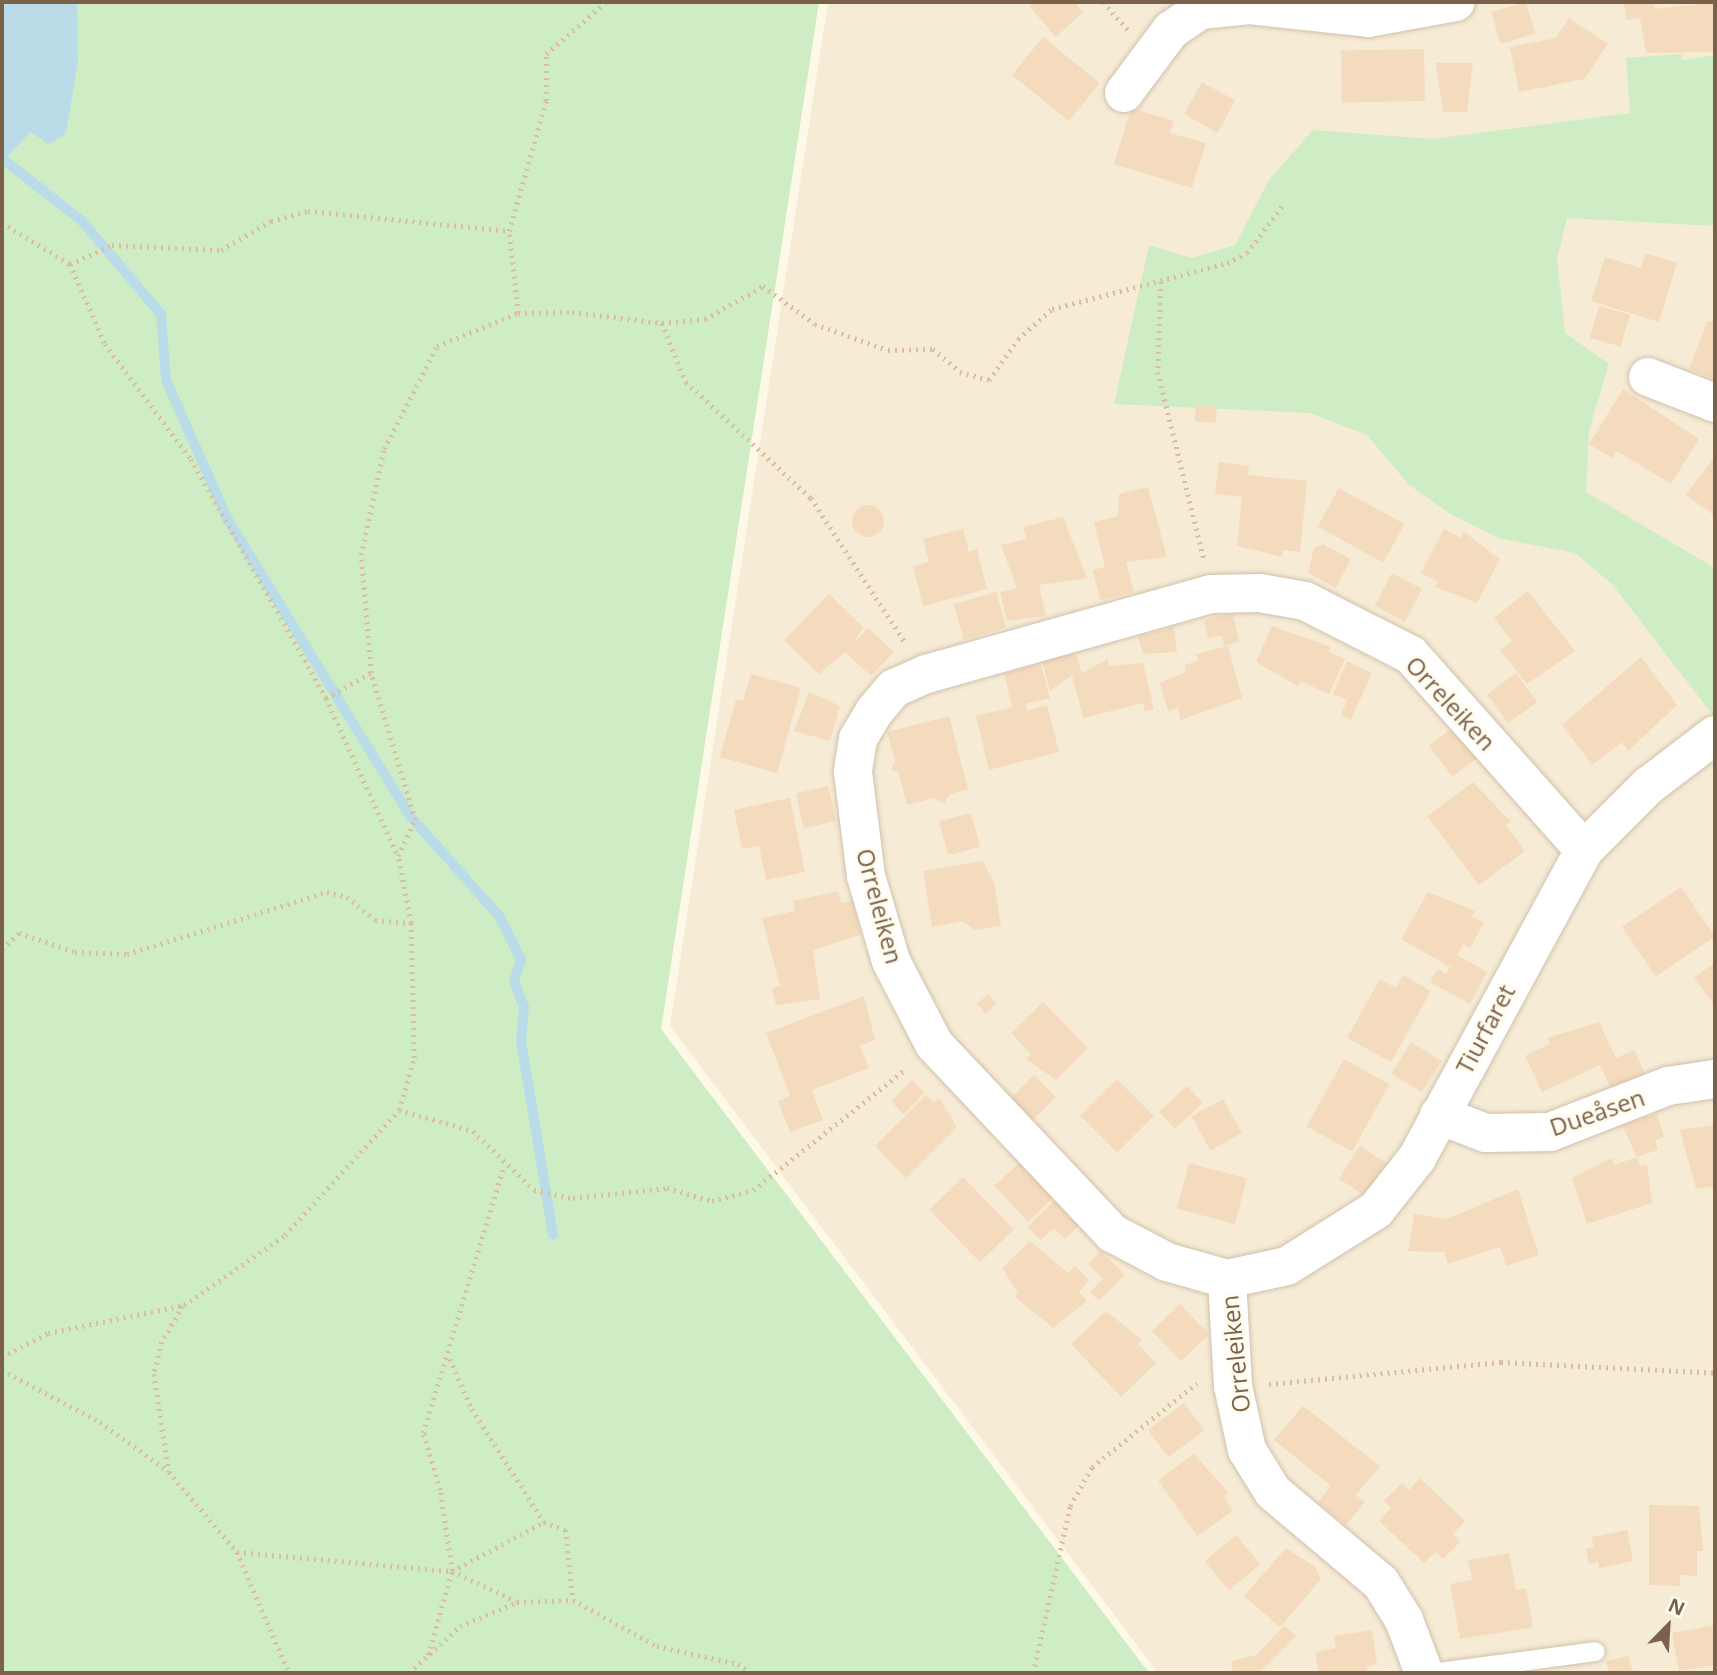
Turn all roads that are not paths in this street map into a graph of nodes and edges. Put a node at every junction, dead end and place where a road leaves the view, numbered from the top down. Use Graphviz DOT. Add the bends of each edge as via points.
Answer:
graph roads {
  1 [pos="1456,2"];
  2 [pos="1124,93"];
  3 [pos="1648,377"];
  4 [pos="1715,403"];
  5 [pos="1715,735"];
  6 [pos="1584,850"];
  7 [pos="1715,1079"];
  8 [pos="1440,1115"];
  9 [pos="1227,1279"];
  10 [pos="1595,1651"];
  11 [pos="1424,1673"];
  12 [pos="1431,1673"];
  1 -- 2 [label="street" via="1368,18 1249,5 1202,10 1171,30"];
  3 -- 4 [label="street"];
  5 -- 6 [label="street, Tiurfaret" via="1648,786"];
  6 -- 8 [label="street, Tiurfaret"];
  6 -- 9 [label="street, Orreleiken" via="1411,655 1305,601 1211,594 926,674 894,688 874,712 858,739 853,772 866,876 891,961 934,1044 1112,1233 1167,1262"];
  7 -- 8 [label="street, Dueåsen" via="1668,1086 1550,1132 1486,1133"];
  8 -- 9 [label="street, Tiurfaret" via="1417,1158 1376,1210 1287,1266"];
  9 -- 11 [label="street, Orreleiken" via="1231,1371 1247,1450 1273,1492 1381,1583 1404,1620"];
  10 -- 12 [label="lane"];
}
